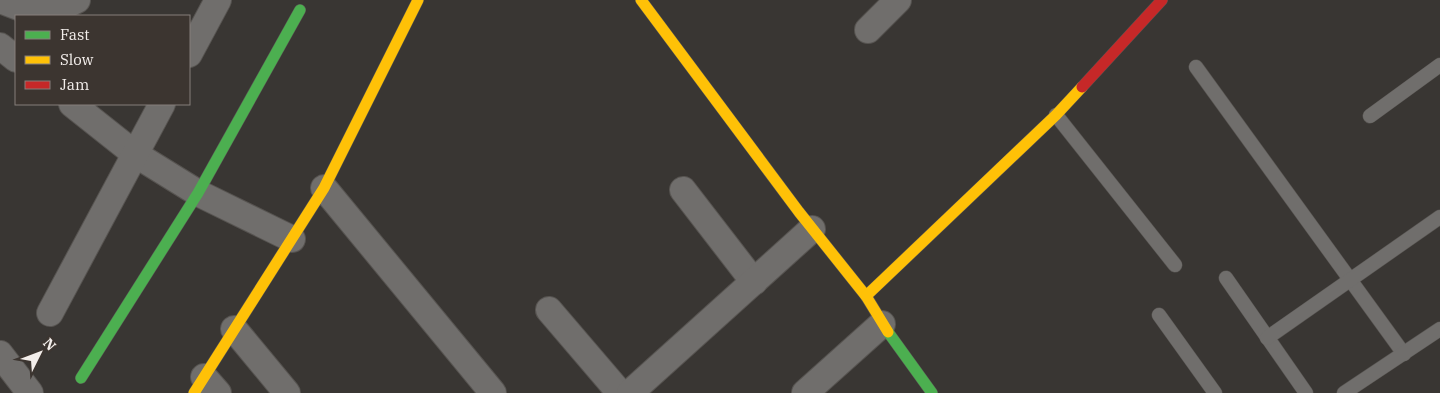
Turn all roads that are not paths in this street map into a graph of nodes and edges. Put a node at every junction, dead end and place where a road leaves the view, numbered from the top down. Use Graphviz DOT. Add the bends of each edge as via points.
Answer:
graph roads {
  1 [pos="0,0"];
  2 [pos="77,0"];
  3 [pos="218,0"];
  4 [pos="418,0"];
  5 [pos="898,0"];
  6 [pos="1162,0"];
  7 [pos="646,2"];
  8 [pos="300,10"];
  9 [pos="868,30"];
  10 [pos="0,46"];
  11 [pos="190,52"];
  12 [pos="15,58"];
  13 [pos="1440,66"];
  14 [pos="1196,68"];
  15 [pos="73,105"];
  16 [pos="161,105"];
  17 [pos="1056,115"];
  18 [pos="1370,116"];
  19 [pos="135,154"];
  20 [pos="324,188"];
  21 [pos="683,190"];
  22 [pos="198,192"];
  23 [pos="1440,216"];
  24 [pos="812,229"];
  25 [pos="292,239"];
  26 [pos="1175,265"];
  27 [pos="1226,278"];
  28 [pos="1350,280"];
  29 [pos="754,282"];
  30 [pos="866,296"];
  31 [pos="549,310"];
  32 [pos="50,313"];
  33 [pos="1160,315"];
  34 [pos="882,324"];
  35 [pos="1440,328"];
  36 [pos="234,329"];
  37 [pos="1267,338"];
  38 [pos="0,354"];
  39 [pos="1404,354"];
  40 [pos="81,378"];
  41 [pos="205,388"];
  42 [pos="30,393"];
  43 [pos="287,393"];
  44 [pos="493,393"];
  45 [pos="620,393"];
  46 [pos="630,393"];
  47 [pos="805,393"];
  48 [pos="932,393"];
  49 [pos="1215,393"];
  50 [pos="1306,393"];
  51 [pos="1344,393"];
  1 -- 2 [label="street" via="37,13 49,13"];
  3 -- 11 [label="street"];
  4 -- 20 [label="street"];
  5 -- 9 [label="street"];
  6 -- 17 [label="street"];
  7 -- 24 [label="street"];
  8 -- 22 [label="street"];
  10 -- 12 [label="street"];
  13 -- 18 [label="lane"];
  14 -- 28 [label="lane"];
  15 -- 19 [label="street"];
  16 -- 19 [label="street"];
  17 -- 26 [label="lane"];
  17 -- 30 [label="street"];
  19 -- 22 [label="street"];
  19 -- 32 [label="street"];
  20 -- 25 [label="street"];
  20 -- 44 [label="street"];
  21 -- 29 [label="street"];
  22 -- 25 [label="street"];
  22 -- 40 [label="street"];
  23 -- 28 [label="lane"];
  24 -- 29 [label="street"];
  24 -- 30 [label="street"];
  25 -- 36 [label="street"];
  27 -- 37 [label="lane"];
  28 -- 37 [label="lane"];
  28 -- 39 [label="lane"];
  29 -- 46 [label="street"];
  30 -- 34 [label="street"];
  31 -- 45 [label="street"];
  33 -- 49 [label="lane"];
  34 -- 47 [label="street"];
  34 -- 48 [label="street"];
  35 -- 39 [label="lane"];
  36 -- 41 [label="street"];
  36 -- 43 [label="street"];
  37 -- 50 [label="lane"];
  38 -- 42 [label="street"];
  39 -- 51 [label="lane"];
}
